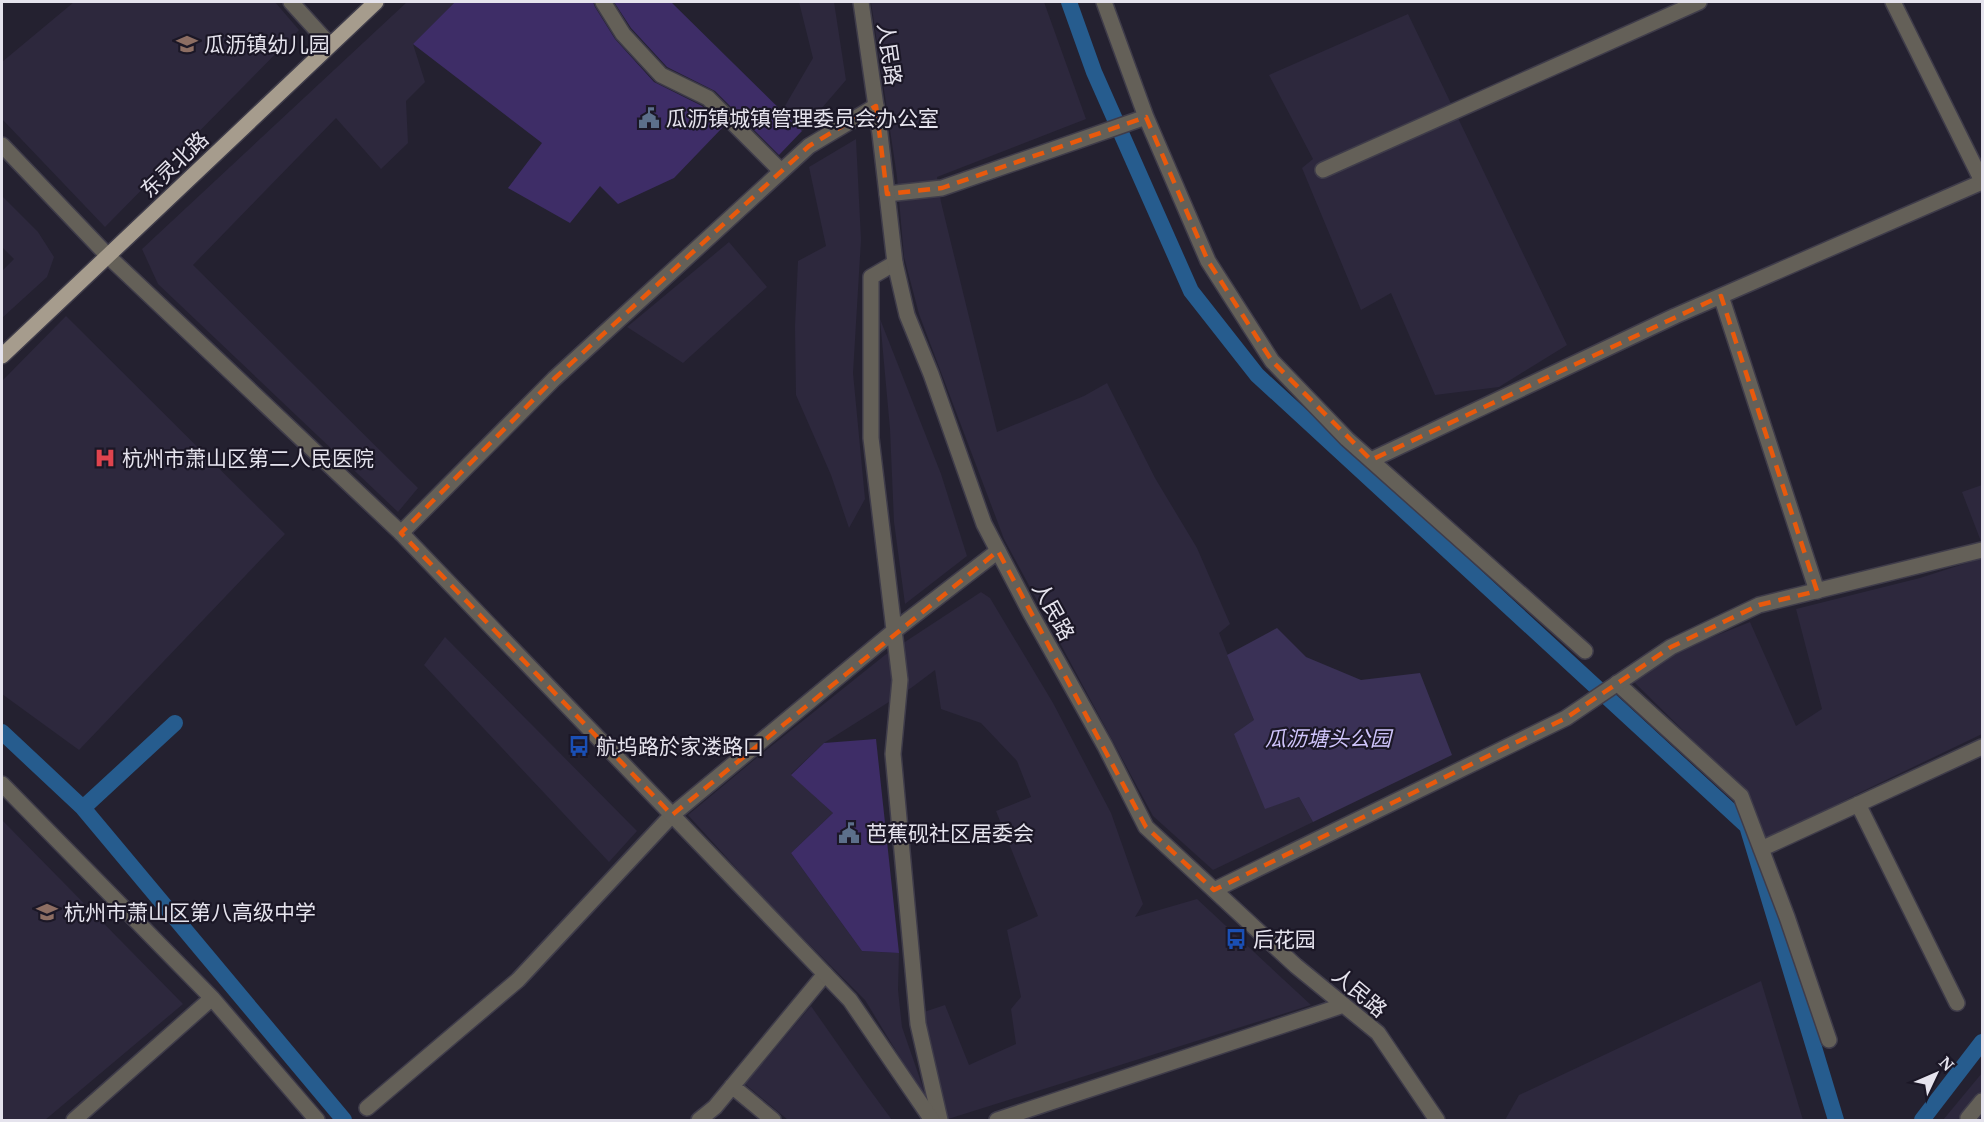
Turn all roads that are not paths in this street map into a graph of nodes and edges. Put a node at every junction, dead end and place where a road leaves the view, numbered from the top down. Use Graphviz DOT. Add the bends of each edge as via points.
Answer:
graph roads {
  1 [pos="291,2"];
  2 [pos="376,2"];
  3 [pos="603,2"];
  4 [pos="861,2"];
  5 [pos="1104,2"];
  6 [pos="1699,2"];
  7 [pos="1893,2"];
  8 [pos="330,45"];
  9 [pos="876,106"];
  10 [pos="1146,118"];
  11 [pos="2,145"];
  12 [pos="1323,170"];
  13 [pos="781,171"];
  14 [pos="1983,182"];
  15 [pos="887,194"];
  16 [pos="108,256"];
  17 [pos="895,263"];
  18 [pos="1721,296"];
  19 [pos="2,356"];
  20 [pos="1371,460"];
  21 [pos="401,533"];
  22 [pos="1983,550"];
  23 [pos="998,551"];
  24 [pos="1817,591"];
  25 [pos="894,631"];
  26 [pos="1585,651"];
  27 [pos="1617,683"];
  28 [pos="1983,747"];
  29 [pos="2,784"];
  30 [pos="1858,804"];
  31 [pos="672,815"];
  32 [pos="1761,849"];
  33 [pos="1214,890"];
  34 [pos="825,974"];
  35 [pos="212,998"];
  36 [pos="1957,1003"];
  37 [pos="1344,1005"];
  38 [pos="1828,1040"];
  39 [pos="732,1086"];
  40 [pos="1983,1101"];
  41 [pos="367,1108"];
  42 [pos="74,1120"];
  43 [pos="317,1120"];
  44 [pos="699,1120"];
  45 [pos="773,1120"];
  46 [pos="932,1120"];
  47 [pos="940,1120"];
  48 [pos="997,1120"];
  49 [pos="1437,1120"];
  50 [pos="1969,1120"];
  1 -- 8 [label="street"];
  2 -- 8 [label="main road, 东灵北路"];
  3 -- 13 [label="street" via="623,34 662,75 708,98"];
  4 -- 9 [label="street, 人民路"];
  5 -- 10 [label="street"];
  6 -- 12 [label="street"];
  7 -- 14 [label="street"];
  8 -- 16 [label="main road, 东灵北路"];
  9 -- 13 [label="street" via="809,146"];
  9 -- 15 [label="street, 人民路"];
  10 -- 15 [label="street" via="942,188"];
  10 -- 20 [label="street" via="1208,261 1272,362"];
  11 -- 16 [label="street"];
  13 -- 21 [label="street" via="554,379"];
  14 -- 18 [label="street"];
  15 -- 17 [label="street, 人民路"];
  16 -- 19 [label="main road, 东灵北路"];
  16 -- 21 [label="street"];
  17 -- 23 [label="street, 人民路" via="907,315 984,524"];
  17 -- 25 [label="street" via="871,277 871,438"];
  18 -- 20 [label="street"];
  18 -- 24 [label="street"];
  20 -- 26 [label="street"];
  21 -- 31 [label="street"];
  22 -- 24 [label="street"];
  23 -- 25 [label="street"];
  23 -- 33 [label="street, 人民路" via="1146,827"];
  24 -- 27 [label="street" via="1759,605 1671,646"];
  25 -- 31 [label="street"];
  25 -- 47 [label="street" via="900,680 893,754 918,1024"];
  27 -- 32 [label="street" via="1741,796"];
  27 -- 33 [label="street" via="1573,713"];
  28 -- 30 [label="street"];
  29 -- 35 [label="street"];
  30 -- 32 [label="street"];
  30 -- 36 [label="street"];
  31 -- 34 [label="street"];
  31 -- 41 [label="street" via="518,980"];
  32 -- 38 [label="street"];
  33 -- 37 [label="street, 人民路"];
  34 -- 39 [label="street"];
  34 -- 46 [label="street" via="850,1000"];
  35 -- 42 [label="street"];
  35 -- 43 [label="street"];
  37 -- 48 [label="street"];
  37 -- 49 [label="street, 人民路" via="1378,1033"];
  39 -- 44 [label="street"];
  39 -- 45 [label="street"];
  40 -- 50 [label="street"];
}
